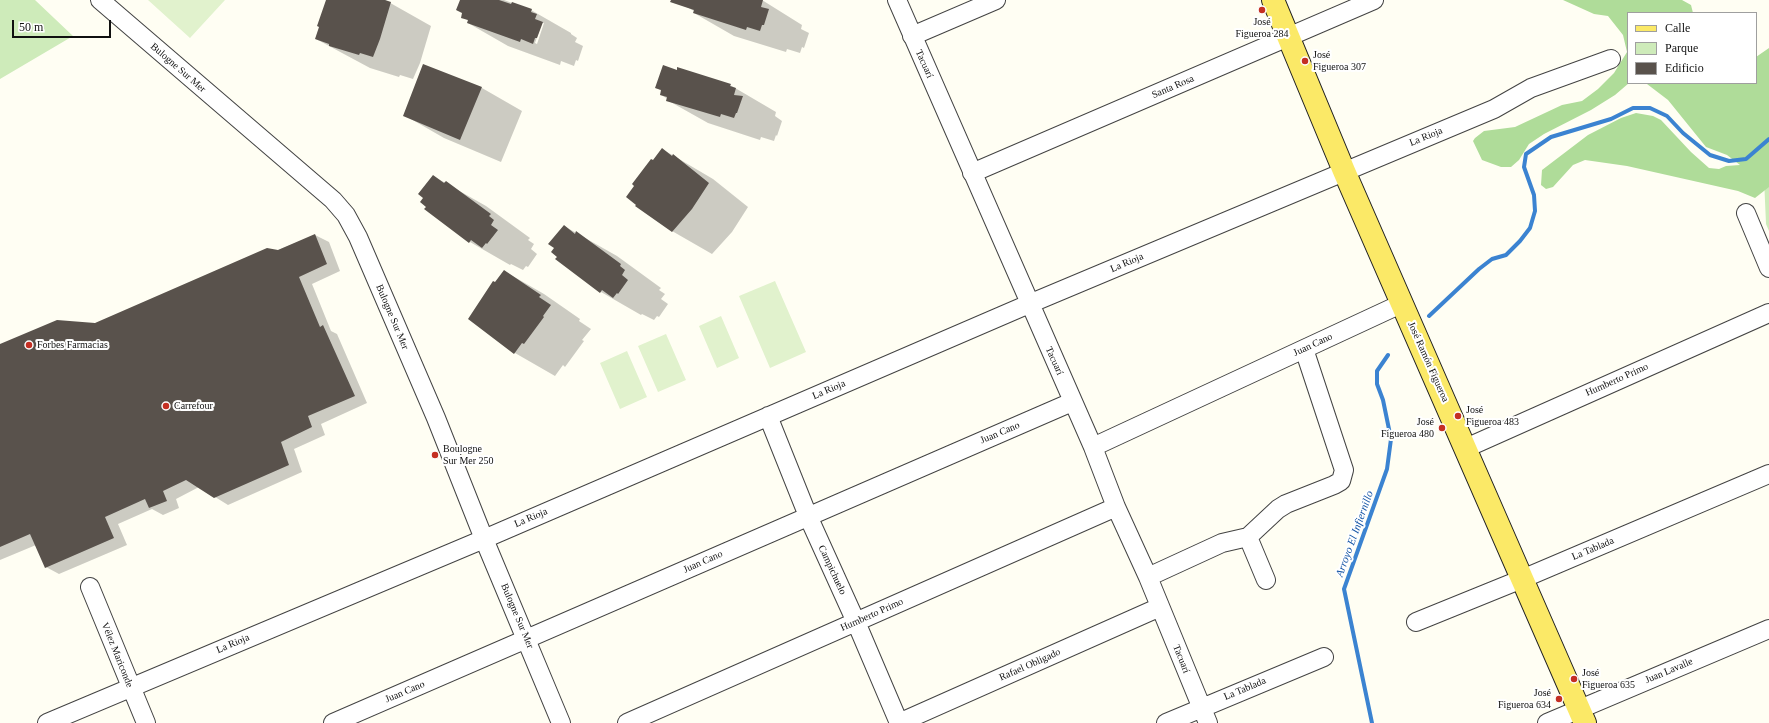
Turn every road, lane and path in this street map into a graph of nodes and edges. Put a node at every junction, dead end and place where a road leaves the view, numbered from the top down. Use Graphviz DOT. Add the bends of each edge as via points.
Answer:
graph roads {
  1 [pos="100,0"];
  2 [pos="897,0"];
  3 [pos="996,0"];
  4 [pos="1272,0"];
  5 [pos="1374,0"];
  6 [pos="912,36"];
  7 [pos="1288,38"];
  8 [pos="1611,59"];
  9 [pos="1344,171"];
  10 [pos="972,173"];
  11 [pos="1746,213"];
  12 [pos="1769,268"];
  13 [pos="1402,302"];
  14 [pos="1030,304"];
  15 [pos="1769,313"];
  16 [pos="1304,349"];
  17 [pos="1072,402"];
  18 [pos="768,416"];
  19 [pos="1093,447"];
  20 [pos="1466,448"];
  21 [pos="1769,474"];
  22 [pos="1116,507"];
  23 [pos="808,516"];
  24 [pos="1248,537"];
  25 [pos="484,539"];
  26 [pos="1148,577"];
  27 [pos="1522,579"];
  28 [pos="1266,580"];
  29 [pos="90,587"];
  30 [pos="1160,607"];
  31 [pos="856,622"];
  32 [pos="1416,622"];
  33 [pos="1769,629"];
  34 [pos="526,639"];
  35 [pos="1324,657"];
  36 [pos="130,687"];
  37 [pos="1204,715"];
  38 [pos="1582,716"];
  39 [pos="47,723"];
  40 [pos="146,723"];
  41 [pos="333,723"];
  42 [pos="561,723"];
  43 [pos="627,723"];
  44 [pos="899,723"];
  45 [pos="1166,723"];
  46 [pos="1547,723"];
  1 -- 25 [label="street, Bulogne Sur Mer" via="333,200 346,215 358,237 436,418"];
  2 -- 6 [label="street, Tacuarí"];
  3 -- 6 [label="street"];
  4 -- 7 [label="main road, José Ramón Figueroa"];
  5 -- 7 [label="street, Santa Rosa"];
  6 -- 10 [label="street, Tacuarí"];
  7 -- 9 [label="main road, José Ramón Figueroa"];
  7 -- 10 [label="street, Santa Rosa"];
  8 -- 9 [label="street, La Rioja" via="1531,88 1494,109"];
  9 -- 13 [label="main road, José Ramón Figueroa"];
  9 -- 14 [label="street, La Rioja"];
  10 -- 14 [label="street, Tacuarí"];
  11 -- 12 [label="street"];
  13 -- 16 [label="street, Juan Cano"];
  13 -- 20 [label="main road, José Ramón Figueroa"];
  14 -- 17 [label="street, Tacuarí"];
  14 -- 18 [label="street, La Rioja"];
  15 -- 20 [label="street, Humberto Primo"];
  16 -- 19 [label="street, Juan Cano"];
  16 -- 24 [label="street" via="1344,470 1343,476 1341,481 1334,485 1282,507"];
  17 -- 19 [label="street, Tacuarí"];
  17 -- 23 [label="street, Juan Cano"];
  18 -- 23 [label="street, Campichuelo"];
  18 -- 25 [label="street, La Rioja"];
  19 -- 22 [label="street, Tacuarí"];
  20 -- 27 [label="main road, José Ramón Figueroa"];
  21 -- 27 [label="street, La Tablada"];
  22 -- 26 [label="street, Tacuarí"];
  22 -- 31 [label="street, Humberto Primo"];
  23 -- 31 [label="street, Campichuelo"];
  23 -- 34 [label="street, Juan Cano"];
  24 -- 26 [label="street" via="1222,543"];
  24 -- 28 [label="street"];
  25 -- 34 [label="street, Bulogne Sur Mer"];
  25 -- 36 [label="street, La Rioja"];
  26 -- 30 [label="street, Tacuarí"];
  27 -- 32 [label="street, La Tablada"];
  27 -- 38 [label="main road, José Ramón Figueroa"];
  29 -- 36 [label="street, Vélez Mariconde"];
  30 -- 37 [label="street, Tacuarí"];
  30 -- 44 [label="street, Rafael Obligado"];
  31 -- 43 [label="street, Humberto Primo"];
  31 -- 44 [label="street, Campichuelo"];
  33 -- 38 [label="street, Juan Lavalle"];
  34 -- 41 [label="street, Juan Cano"];
  34 -- 42 [label="street, Bulogne Sur Mer"];
  35 -- 37 [label="street, La Tablada"];
  36 -- 39 [label="street, La Rioja"];
  36 -- 40 [label="street, Vélez Mariconde"];
  37 -- 45 [label="street, La Tablada"];
  38 -- 46 [label="street, Juan Lavalle"];
}
